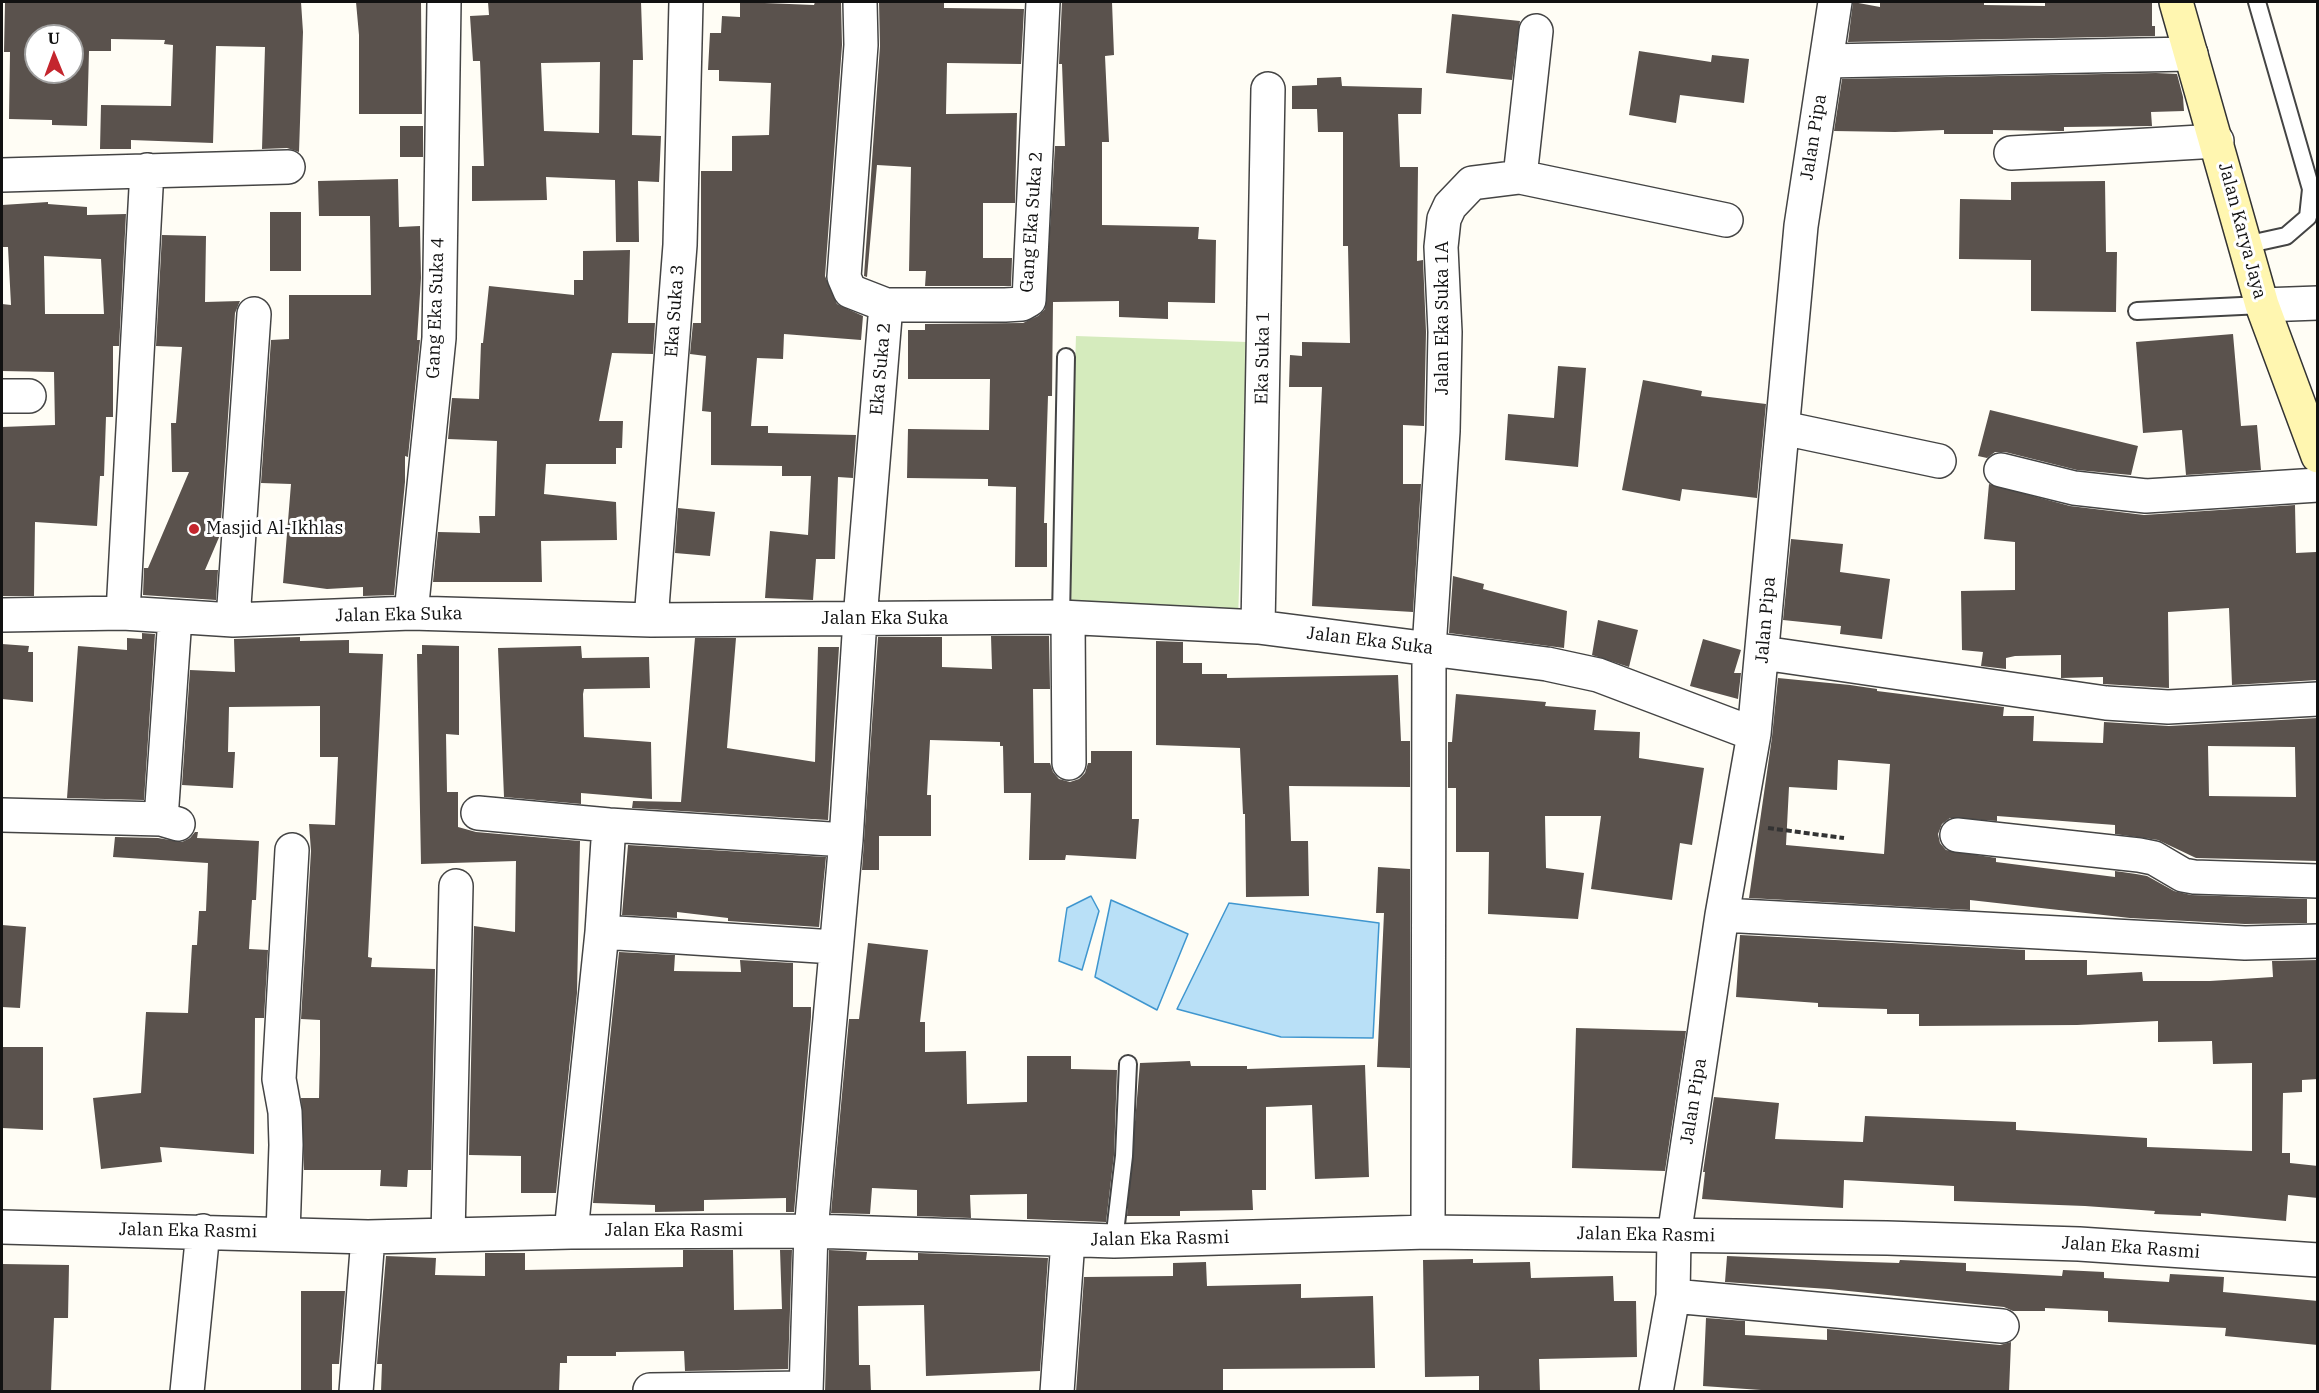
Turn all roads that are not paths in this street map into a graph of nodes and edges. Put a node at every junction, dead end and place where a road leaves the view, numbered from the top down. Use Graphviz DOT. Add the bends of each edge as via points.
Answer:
graph roads {
  1 [pos="444,2"];
  2 [pos="686,2"];
  3 [pos="860,2"];
  4 [pos="1044,2"];
  5 [pos="1835,2"];
  6 [pos="2176,2"];
  7 [pos="2257,2"];
  8 [pos="1536,31"];
  9 [pos="2191,54"];
  10 [pos="1826,61"];
  11 [pos="1268,90"];
  12 [pos="2217,141"];
  13 [pos="2011,153"];
  14 [pos="288,167"];
  15 [pos="147,170"];
  16 [pos="2,175"];
  17 [pos="1520,177"];
  18 [pos="1726,220"];
  19 [pos="2246,245"];
  20 [pos="2318,303"];
  21 [pos="2262,304"];
  22 [pos="886,305"];
  23 [pos="2137,311"];
  24 [pos="254,314"];
  25 [pos="1066,357"];
  26 [pos="1783,428"];
  27 [pos="2318,456"];
  28 [pos="1939,461"];
  29 [pos="2001,470"];
  30 [pos="2318,485"];
  31 [pos="123,613"];
  32 [pos="411,613"];
  33 [pos="2,615"];
  34 [pos="175,617"];
  35 [pos="1064,618"];
  36 [pos="860,619"];
  37 [pos="233,620"];
  38 [pos="651,620"];
  39 [pos="1258,627"];
  40 [pos="1430,649"];
  41 [pos="1763,653"];
  42 [pos="2318,699"];
  43 [pos="1754,734"];
  44 [pos="1069,763"];
  45 [pos="478,813"];
  46 [pos="2,815"];
  47 [pos="609,825"];
  48 [pos="1957,835"];
  49 [pos="846,840"];
  50 [pos="292,850"];
  51 [pos="2318,881"];
  52 [pos="456,886"];
  53 [pos="1722,915"];
  54 [pos="602,932"];
  55 [pos="2318,941"];
  56 [pos="834,947"];
  57 [pos="1128,1064"];
  58 [pos="2,1227"];
  59 [pos="203,1231"];
  60 [pos="811,1231"];
  61 [pos="572,1232"];
  62 [pos="1428,1232"];
  63 [pos="283,1234"];
  64 [pos="448,1235"];
  65 [pos="1674,1236"];
  66 [pos="368,1237"];
  67 [pos="1068,1240"];
  68 [pos="1114,1241"];
  69 [pos="2318,1260"];
  70 [pos="1673,1296"];
  71 [pos="2002,1326"];
  72 [pos="650,1390"];
  73 [pos="806,1390"];
  74 [pos="187,1392"];
  75 [pos="356,1392"];
  76 [pos="1057,1392"];
  77 [pos="1656,1392"];
  1 -- 32 [label="street, Gang Eka Suka 4" via="439,338"];
  2 -- 38 [label="street, Eka Suka 3" via="680,245"];
  3 -- 22 [label="street, Eka Suka 2" via="861,45 844,277 850,291"];
  4 -- 22 [label="street, Gang Eka Suka 2" via="1029,300 1005,305"];
  5 -- 10 [label="street, Jalan Pipa"];
  6 -- 9 [label="main road, Jalan Karya Jaya"];
  7 -- 19 [label="lane" via="2311,189 2308,218 2286,236"];
  8 -- 17 [label="street"];
  9 -- 10 [label="street"];
  9 -- 12 [label="main road, Jalan Karya Jaya"];
  10 -- 26 [label="street, Jalan Pipa" via="1801,226"];
  11 -- 39 [label="street, Eka Suka 1"];
  12 -- 13 [label="street"];
  12 -- 19 [label="main road, Jalan Karya Jaya"];
  14 -- 15 [label="street"];
  15 -- 16 [label="street"];
  15 -- 31 [label="street"];
  17 -- 18 [label="street, Jalan Eka Suka 1A"];
  17 -- 40 [label="street, Jalan Eka Suka 1A" via="1472,183 1450,206 1444,219 1443,431"];
  19 -- 21 [label="main road, Jalan Karya Jaya"];
  20 -- 21 [label="street"];
  21 -- 23 [label="lane"];
  21 -- 27 [label="main road, Jalan Karya Jaya"];
  22 -- 36 [label="street, Eka Suka 2"];
  24 -- 37 [label="street"];
  25 -- 35 [label="lane"];
  26 -- 28 [label="street"];
  26 -- 41 [label="street, Jalan Pipa"];
  29 -- 30 [label="street" via="2074,488 2145,496"];
  31 -- 33 [label="street, Jalan Eka Suka"];
  31 -- 34 [label="street, Jalan Eka Suka"];
  32 -- 37 [label="street, Jalan Eka Suka"];
  32 -- 38 [label="street, Jalan Eka Suka"];
  34 -- 37 [label="street, Jalan Eka Suka"];
  34 -- 46 [label="street" via="170,821"];
  35 -- 36 [label="street, Jalan Eka Suka"];
  35 -- 39 [label="street, Jalan Eka Suka"];
  35 -- 44 [label="street"];
  36 -- 38 [label="street, Jalan Eka Suka"];
  36 -- 49 [label="street, Eka Suka 2"];
  39 -- 40 [label="street, Jalan Eka Suka"];
  40 -- 43 [label="street, Jalan Eka Suka" via="1547,664 1598,675"];
  40 -- 62 [label="street, Jalan Eka Suka 1A"];
  41 -- 42 [label="street" via="2106,703 2168,707"];
  41 -- 43 [label="street, Jalan Pipa"];
  43 -- 53 [label="street, Jalan Pipa"];
  45 -- 47 [label="street"];
  47 -- 49 [label="street"];
  47 -- 54 [label="street"];
  48 -- 51 [label="street" via="2139,855 2154,858 2183,876"];
  49 -- 56 [label="street, Eka Suka 2"];
  50 -- 63 [label="street" via="279,1079 286,1145"];
  52 -- 64 [label="street"];
  53 -- 55 [label="street" via="2246,943"];
  53 -- 65 [label="street, Jalan Pipa"];
  54 -- 56 [label="street"];
  54 -- 61 [label="street"];
  56 -- 60 [label="street, Eka Suka 2"];
  57 -- 68 [label="lane" via="1124,1156"];
  58 -- 59 [label="street, Jalan Eka Rasmi"];
  59 -- 63 [label="street, Jalan Eka Rasmi"];
  59 -- 74 [label="street"];
  60 -- 61 [label="street, Jalan Eka Rasmi"];
  60 -- 67 [label="street, Jalan Eka Rasmi"];
  60 -- 73 [label="street, Eka Suka 2"];
  61 -- 64 [label="street, Jalan Eka Rasmi"];
  62 -- 65 [label="street, Jalan Eka Rasmi"];
  62 -- 68 [label="street, Jalan Eka Rasmi"];
  63 -- 66 [label="street, Jalan Eka Rasmi"];
  64 -- 66 [label="street, Jalan Eka Rasmi"];
  65 -- 69 [label="street, Jalan Eka Rasmi" via="2079,1244"];
  65 -- 70 [label="street, Jalan Pipa"];
  66 -- 75 [label="street"];
  67 -- 68 [label="street, Jalan Eka Rasmi"];
  67 -- 76 [label="street"];
  70 -- 71 [label="street"];
  70 -- 77 [label="street, Jalan Pipa"];
  72 -- 73 [label="street"];
}
